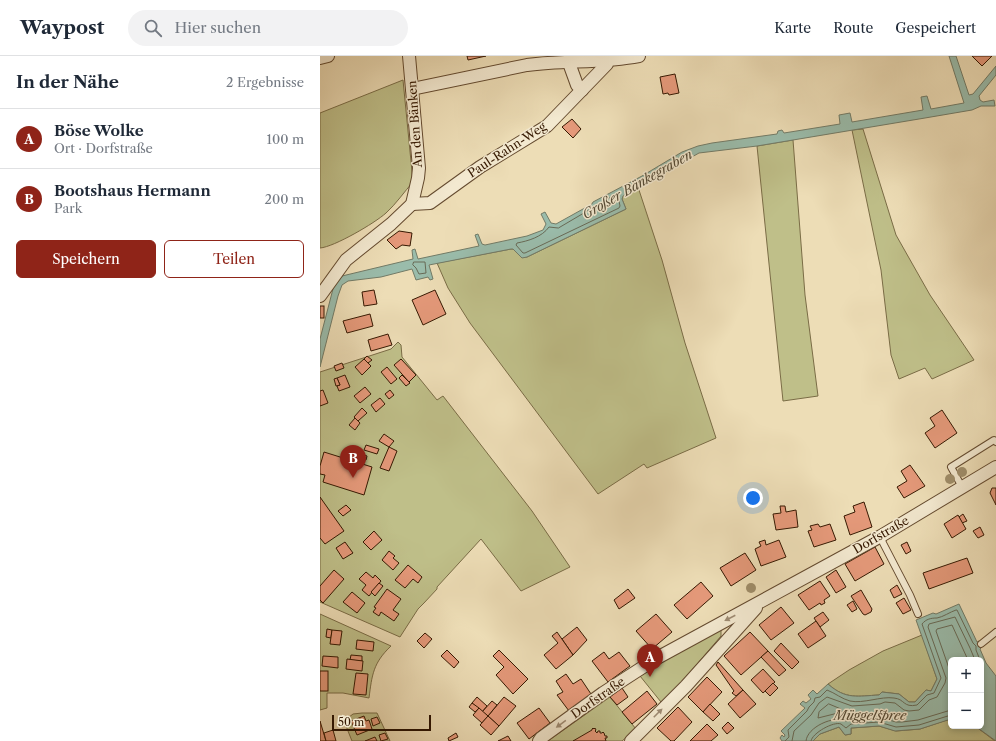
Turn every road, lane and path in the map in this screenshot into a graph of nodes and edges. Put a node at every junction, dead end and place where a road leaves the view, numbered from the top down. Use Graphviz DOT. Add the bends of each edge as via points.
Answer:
graph roads {
  1 [pos="328,56"];
  2 [pos="410,56"];
  3 [pos="639,56"];
  4 [pos="320,58"];
  5 [pos="608,58"];
  6 [pos="569,63"];
  7 [pos="412,89"];
  8 [pos="582,90"];
  9 [pos="412,204"];
  10 [pos="320,296"];
  11 [pos="996,442"];
  12 [pos="996,467"];
  13 [pos="962,487"];
  14 [pos="881,536"];
  15 [pos="765,600"];
  16 [pos="918,614"];
  17 [pos="996,632"];
  18 [pos="981,644"];
  19 [pos="539,741"];
  20 [pos="631,741"];
  1 -- 4 [label="street"];
  2 -- 7 [label="street, An den Bänken"];
  3 -- 5 [label="street"];
  5 -- 6 [label="street"];
  5 -- 8 [label="street, Paul-Rahn-Weg" via="607,64"];
  6 -- 7 [label="street" via="527,65"];
  6 -- 8 [label="street" via="577,85"];
  7 -- 9 [label="street, An den Bänken" via="419,168"];
  8 -- 9 [label="street, Paul-Rahn-Weg" via="547,126 480,167 430,203"];
  9 -- 10 [label="street" via="346,260"];
  11 -- 13 [label="lane" via="994,440 951,467"];
  12 -- 13 [label="street, Dorfstraße"];
  13 -- 14 [label="street, Dorfstraße"];
  14 -- 15 [label="street, Dorfstraße"];
  14 -- 16 [label="lane"];
  15 -- 19 [label="street, Dorfstraße, one-way" via="657,658"];
  20 -- 15 [label="street, Dorfstraße, one-way"];
  17 -- 18 [label="lane"];
}
